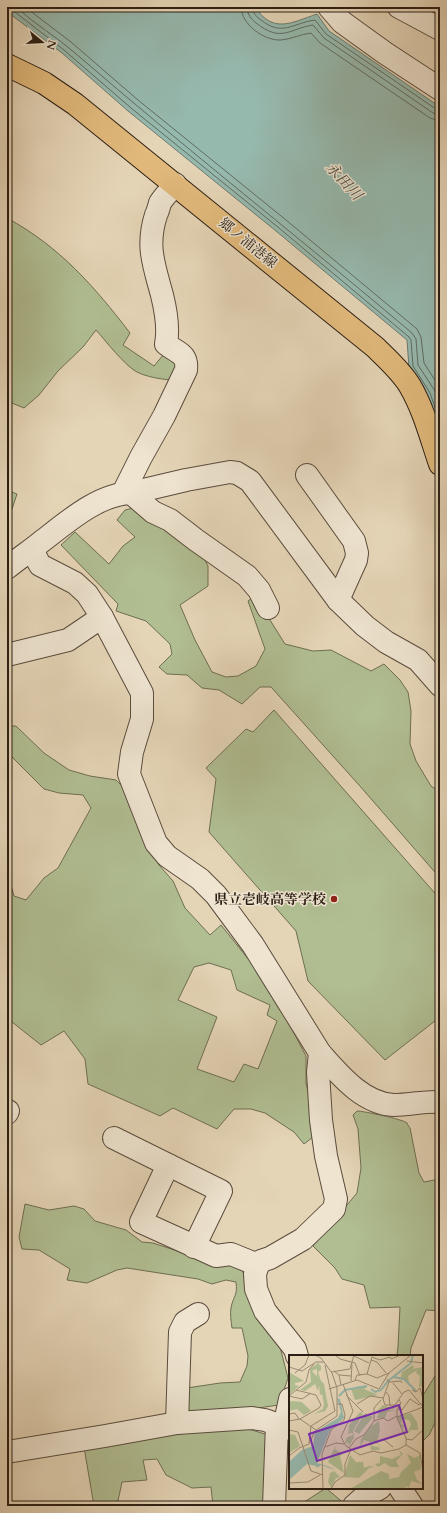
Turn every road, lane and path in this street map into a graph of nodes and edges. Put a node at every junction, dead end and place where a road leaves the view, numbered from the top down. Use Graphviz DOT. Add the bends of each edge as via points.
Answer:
graph roads {
  1 [pos="329,7"];
  2 [pos="399,7"];
  3 [pos="440,29"];
  4 [pos="7,65"];
  5 [pos="440,88"];
  6 [pos="176,184"];
  7 [pos="440,464"];
  8 [pos="307,475"];
  9 [pos="127,493"];
  10 [pos="32,550"];
  11 [pos="7,567"];
  12 [pos="338,600"];
  13 [pos="268,608"];
  14 [pos="102,617"];
  15 [pos="7,655"];
  16 [pos="440,685"];
  17 [pos="320,1053"];
  18 [pos="440,1102"];
  19 [pos="114,1138"];
  20 [pos="168,1165"];
  21 [pos="194,1247"];
  22 [pos="258,1265"];
  23 [pos="198,1314"];
  24 [pos="297,1355"];
  25 [pos="289,1404"];
  26 [pos="177,1423"];
  27 [pos="284,1427"];
  28 [pos="7,1452"];
  29 [pos="378,1489"];
  30 [pos="401,1489"];
  31 [pos="274,1506"];
  32 [pos="354,1506"];
  33 [pos="412,1506"];
  1 -- 5 [label="street" via="342,22"];
  2 -- 3 [label="street"];
  4 -- 6 [label="main road, 郷ノ浦港線" via="44,83 75,104"];
  6 -- 7 [label="main road, 郷ノ浦港線" via="375,347 396,368 422,411"];
  6 -- 9 [label="street" via="160,203 150,240 153,263 164,303 168,334 166,344 184,356 187,362 186,370 141,458"];
  8 -- 12 [label="street" via="354,541 357,553"];
  9 -- 10 [label="street" via="81,511"];
  9 -- 12 [label="street" via="230,472 242,475 250,481"];
  9 -- 13 [label="street" via="153,512 170,520 247,576 259,590"];
  10 -- 11 [label="street"];
  10 -- 14 [label="street" via="40,565 75,583 87,594"];
  12 -- 16 [label="street" via="380,638 418,660"];
  14 -- 15 [label="street" via="68,640"];
  14 -- 17 [label="street" via="142,693 142,719 132,752 129,774 156,843 167,856 200,879 216,895 253,945"];
  17 -- 18 [label="street" via="357,1090 374,1100 394,1105"];
  17 -- 22 [label="street" via="318,1072 321,1120 336,1199 334,1209 303,1239"];
  19 -- 20 [label="street"];
  20 -- 21 [label="street" via="221,1191"];
  20 -- 21 [label="street" via="141,1222"];
  21 -- 22 [label="street" via="216,1256 231,1254"];
  22 -- 24 [label="street" via="255,1274 256,1289 265,1311 295,1349"];
  23 -- 26 [label="street" via="185,1322 180,1332"];
  25 -- 27 [label="street"];
  26 -- 27 [label="street" via="252,1418"];
  26 -- 28 [label="street"];
  27 -- 31 [label="street" via="278,1444"];
  29 -- 32 [label="street" via="364,1496"];
  30 -- 33 [label="street"];
}
